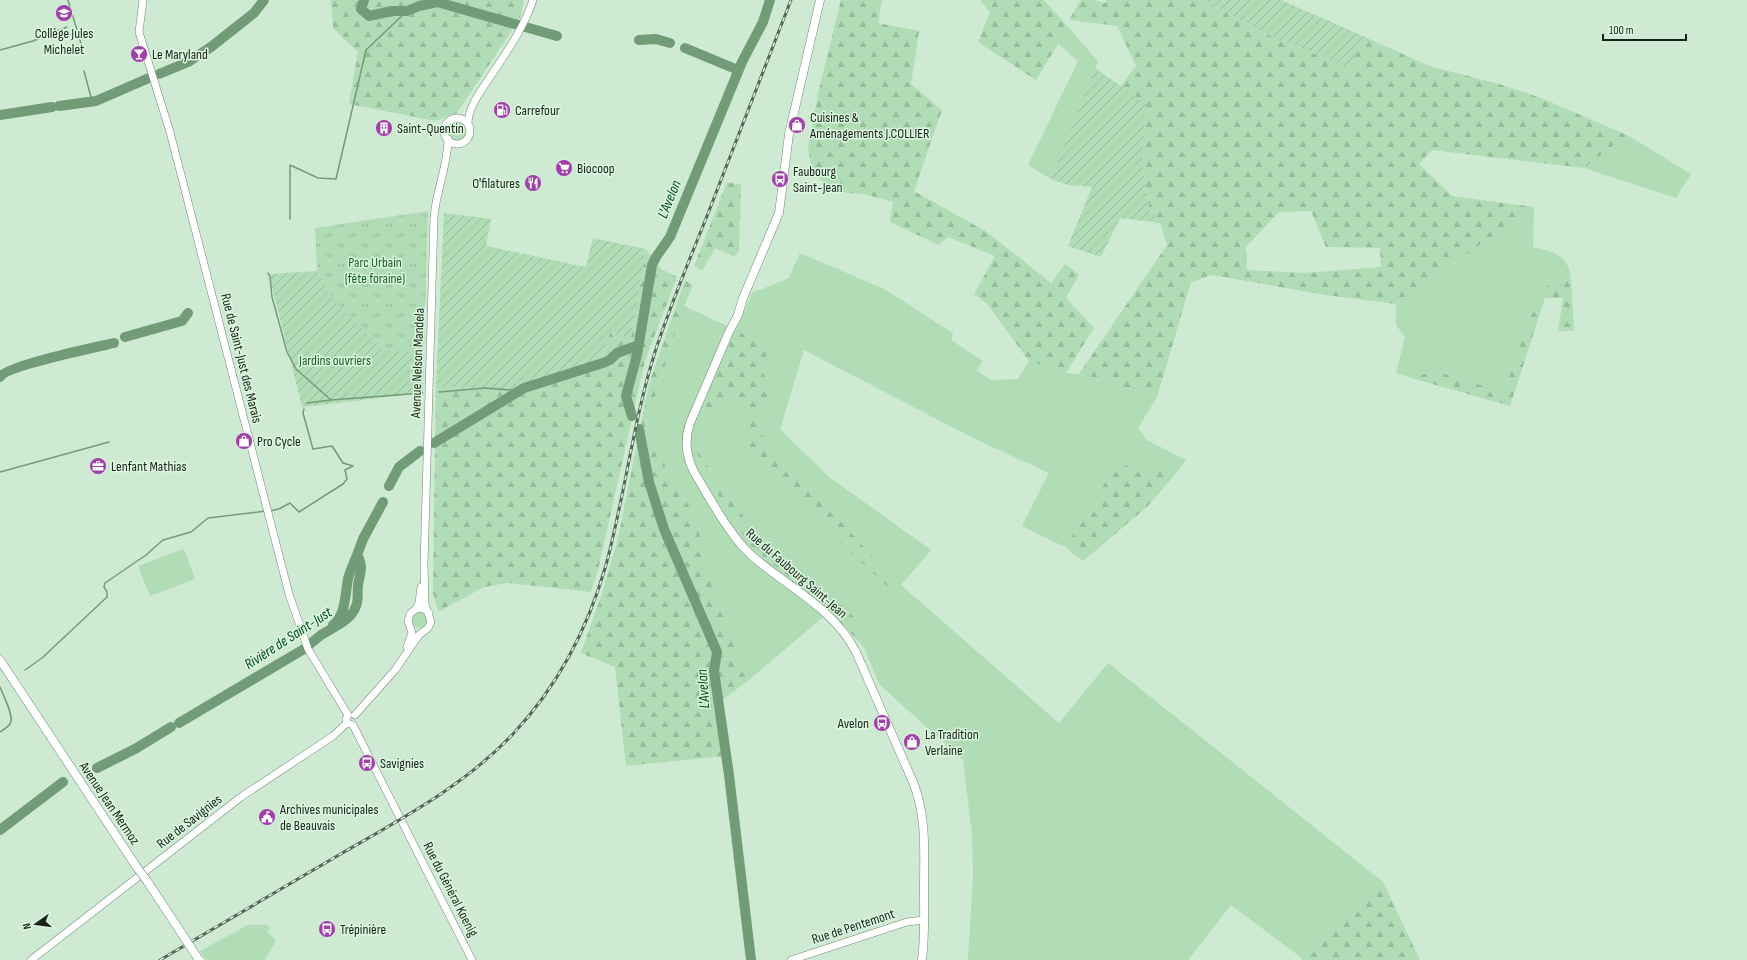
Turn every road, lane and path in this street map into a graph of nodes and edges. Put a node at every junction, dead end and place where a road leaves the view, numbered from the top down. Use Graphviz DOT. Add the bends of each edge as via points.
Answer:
graph roads {
  1 [pos="143,0"];
  2 [pos="533,0"];
  3 [pos="820,0"];
  4 [pos="479,94"];
  5 [pos="457,119"];
  6 [pos="468,124"];
  7 [pos="448,139"];
  8 [pos="458,144"];
  9 [pos="444,163"];
  10 [pos="424,565"];
  11 [pos="415,610"];
  12 [pos="429,613"];
  13 [pos="410,626"];
  14 [pos="425,630"];
  15 [pos="0,660"];
  16 [pos="402,660"];
  17 [pos="351,719"];
  18 [pos="407,830"];
  19 [pos="924,920"];
  20 [pos="31,960"];
  21 [pos="199,960"];
  22 [pos="472,960"];
  23 [pos="791,960"];
  24 [pos="922,960"];
  1 -- 17 [label="street, Rue de Saint-Just des Marais" via="139,27 170,132 292,604 307,647"];
  2 -- 4 [label="street" via="519,32"];
  3 -- 19 [label="main road, Rue du Faubourg Saint-Jean" via="788,137 780,210 697,409 691,436 691,450 696,466 733,535 748,552 834,621 854,647 920,802 924,837"];
  4 -- 5 [label="street"];
  4 -- 6 [label="street" via="469,114"];
  5 -- 6 [label="street"];
  5 -- 7 [label="street" via="451,120 446,126 445,134"];
  6 -- 8 [label="street" via="469,136"];
  7 -- 8 [label="street"];
  7 -- 9 [label="street, Avenue Nelson Mandela"];
  8 -- 9 [label="street, Avenue Nelson Mandela"];
  9 -- 10 [label="street, Avenue Nelson Mandela" via="434,217"];
  10 -- 11 [label="street, Avenue Nelson Mandela" via="419,603"];
  10 -- 12 [label="street, Avenue Nelson Mandela" via="425,604"];
  11 -- 12 [label="street" via="422,609"];
  11 -- 13 [label="street" via="409,617"];
  12 -- 14 [label="street" via="431,622"];
  13 -- 14 [label="street" via="417,631"];
  13 -- 16 [label="street" via="412,635"];
  14 -- 16 [label="street"];
  15 -- 21 [label="main road, Avenue Jean Mermoz, bridge"];
  16 -- 17 [label="street"];
  17 -- 18 [label="street, Rue de Saint-Just des Marais"];
  17 -- 20 [label="street, Rue de Savignies" via="334,736 241,797"];
  18 -- 22 [label="street, Rue du Général Koenig"];
  19 -- 23 [label="street, Rue de Pentemont" via="907,922"];
  19 -- 24 [label="main road, Rue du Faubourg Saint-Jean"];
}
